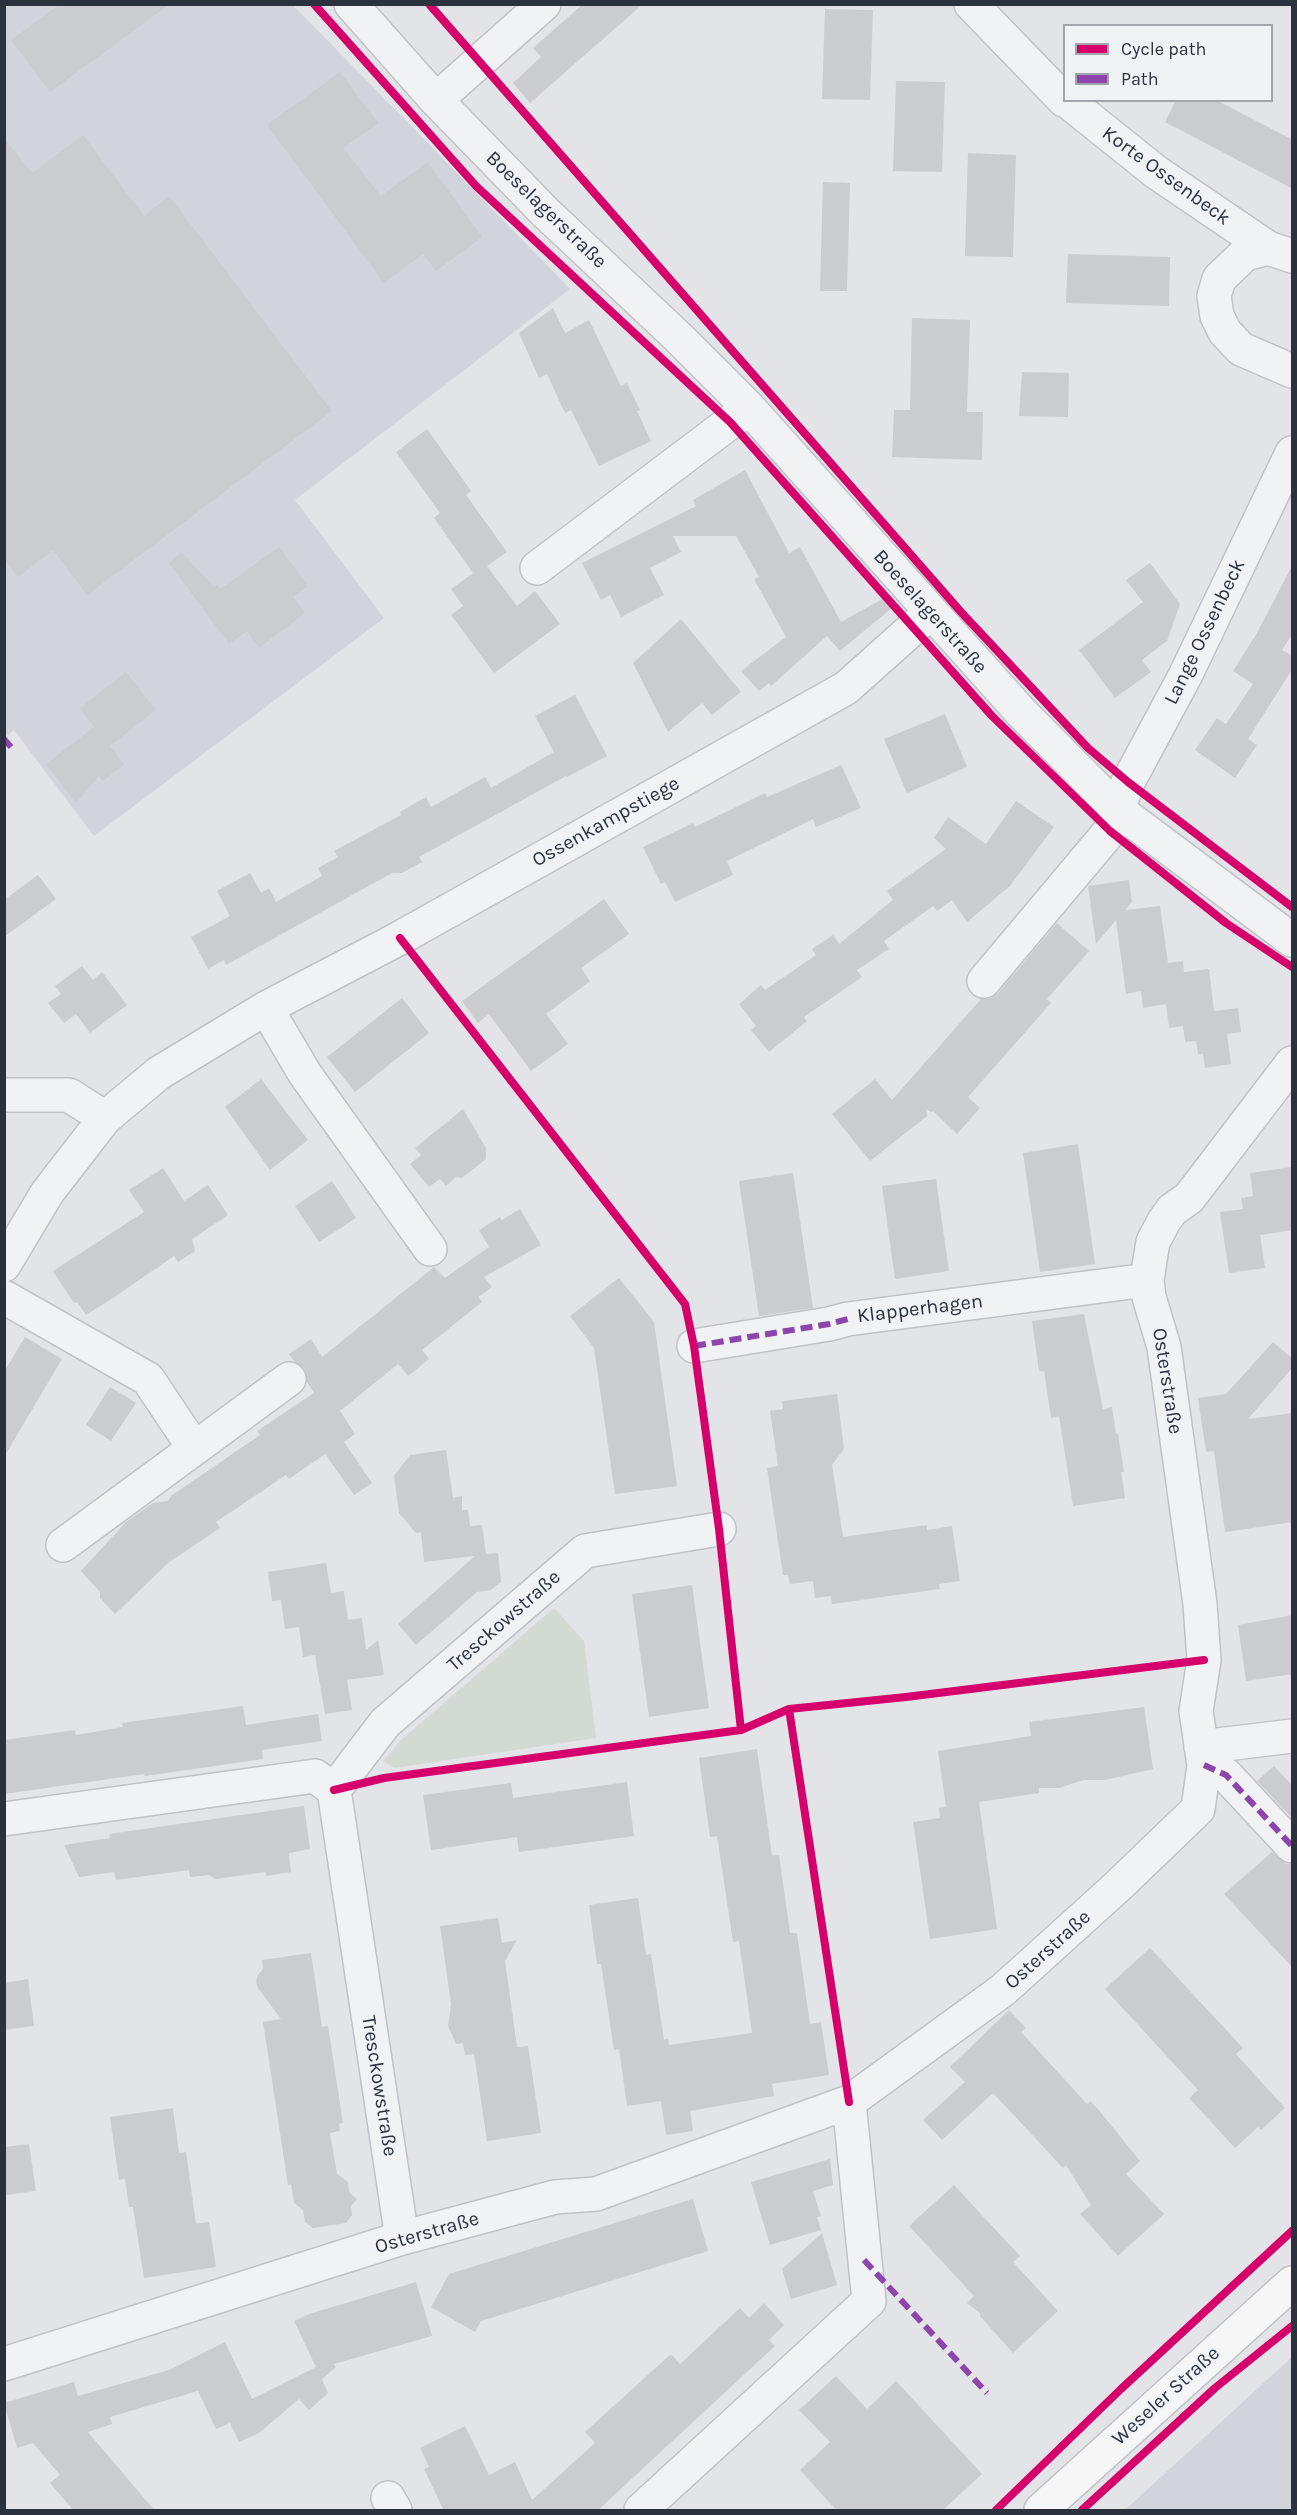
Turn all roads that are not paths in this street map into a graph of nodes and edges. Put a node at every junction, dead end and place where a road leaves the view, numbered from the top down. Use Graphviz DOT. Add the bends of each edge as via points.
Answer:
graph roads {
  1 [pos="351,4"];
  2 [pos="544,4"];
  3 [pos="971,4"];
  4 [pos="1063,98"];
  5 [pos="435,100"];
  6 [pos="1068,102"];
  7 [pos="1280,252"];
  8 [pos="1293,371"];
  9 [pos="749,408"];
  10 [pos="1293,453"];
  11 [pos="537,568"];
  12 [pos="930,613"];
  13 [pos="1118,810"];
  14 [pos="1293,940"];
  15 [pos="984,981"];
  16 [pos="266,1008"];
  17 [pos="1293,1063"];
  18 [pos="4,1095"];
  19 [pos="105,1118"];
  20 [pos="430,1249"];
  21 [pos="4,1265"];
  22 [pos="1147,1280"];
  23 [pos="4,1297"];
  24 [pos="694,1346"];
  25 [pos="289,1379"];
  26 [pos="194,1448"];
  27 [pos="718,1529"];
  28 [pos="63,1545"];
  29 [pos="1293,1736"];
  30 [pos="1203,1756"];
  31 [pos="334,1790"];
  32 [pos="4,1819"];
  33 [pos="1293,1846"];
  34 [pos="849,2102"];
  35 [pos="402,2238"];
  36 [pos="1293,2283"];
  37 [pos="4,2364"];
  38 [pos="641,2511"];
  39 [pos="1041,2511"];
  1 -- 5 [label="street, Boeselagerstraße"];
  2 -- 5 [label="street"];
  3 -- 4 [label="street, Korte Ossenbeck"];
  5 -- 9 [label="street, Boeselagerstraße" via="545,213"];
  6 -- 7 [label="street, Korte Ossenbeck" via="1156,172"];
  7 -- 8 [label="street, Korte Ossenbeck" via="1245,254 1219,279 1214,296 1217,316 1241,349"];
  9 -- 11 [label="street"];
  9 -- 12 [label="street, Boeselagerstraße"];
  10 -- 13 [label="street, Lange Ossenbeck" via="1185,676 1128,782"];
  12 -- 13 [label="street, Boeselagerstraße"];
  12 -- 16 [label="street, Ossenkampstiege" via="846,688"];
  13 -- 14 [label="street, Boeselagerstraße"];
  13 -- 15 [label="street" via="1110,831"];
  16 -- 19 [label="street, Ossenkampstiege" via="159,1072"];
  16 -- 20 [label="street" via="305,1074"];
  17 -- 22 [label="street, Osterstraße" via="1189,1198 1164,1221 1153,1242"];
  18 -- 19 [label="street" via="69,1095"];
  19 -- 21 [label="street, Ossenkampstiege" via="47,1193"];
  22 -- 24 [label="street, Klapperhagen" via="848,1319"];
  22 -- 30 [label="street, Osterstraße" via="1164,1347 1200,1604 1204,1660 1196,1711"];
  23 -- 26 [label="street" via="148,1379"];
  25 -- 26 [label="street"];
  26 -- 28 [label="street"];
  27 -- 31 [label="street, Tresckowstraße" via="585,1551 385,1723"];
  29 -- 30 [label="street"];
  30 -- 33 [label="street" via="1226,1774"];
  30 -- 34 [label="street, Osterstraße" via="1198,1809 1004,1990"];
  31 -- 32 [label="street" via="315,1776"];
  31 -- 35 [label="street, Tresckowstraße"];
  34 -- 35 [label="street, Osterstraße" via="596,2194 555,2198"];
  34 -- 38 [label="street" via="868,2301"];
  35 -- 37 [label="street, Osterstraße"];
  36 -- 39 [label="main road, Weseler Straße"];
}
